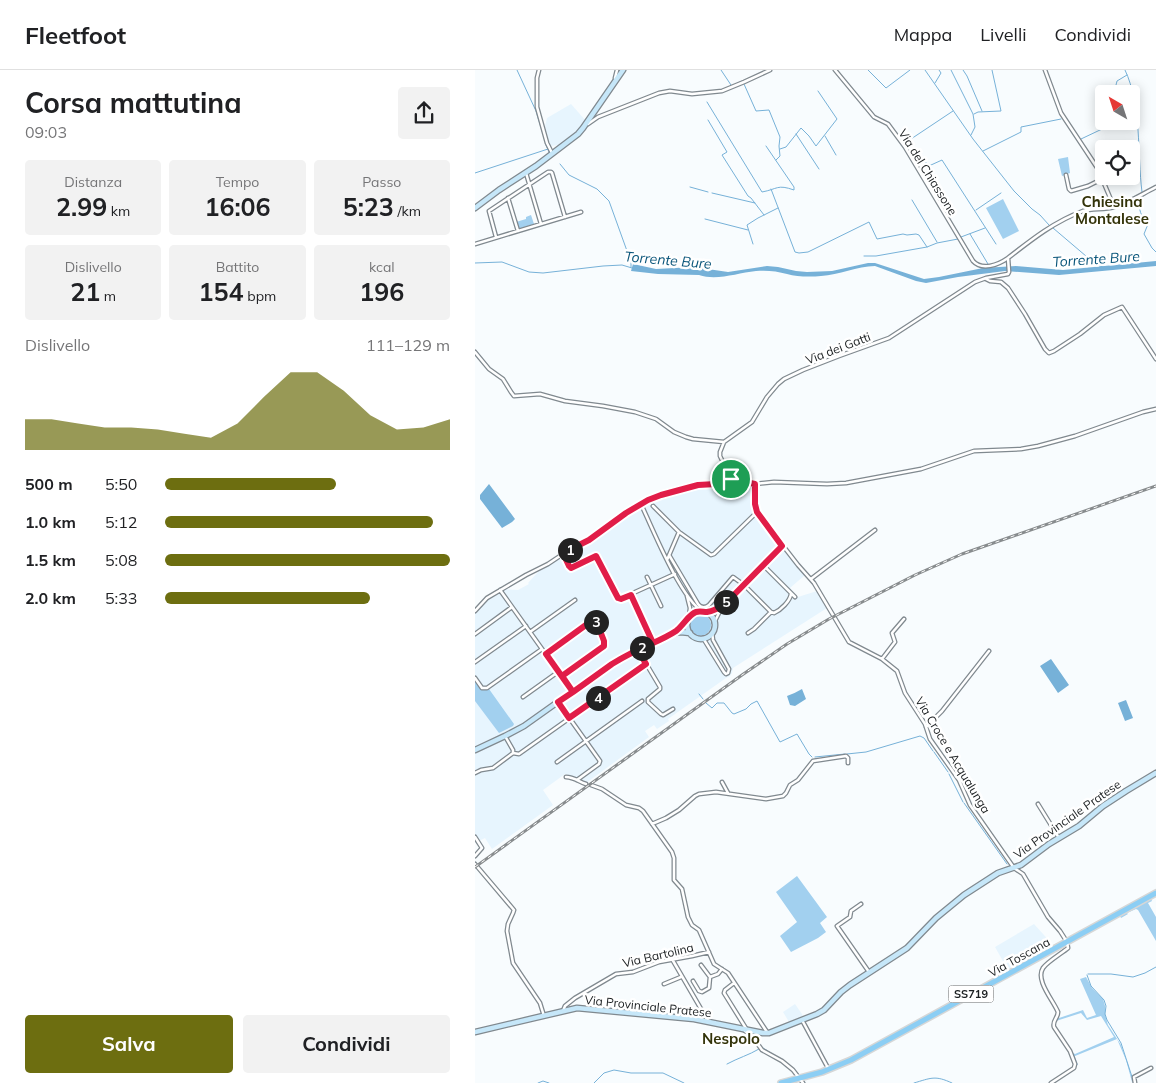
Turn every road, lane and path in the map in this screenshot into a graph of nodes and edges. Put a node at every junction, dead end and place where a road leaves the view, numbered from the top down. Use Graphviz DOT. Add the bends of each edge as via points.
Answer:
graph roads {
  1 [pos="539,70"];
  2 [pos="617,70"];
  3 [pos="623,70"];
  4 [pos="769,70"];
  5 [pos="835,70"];
  6 [pos="1045,70"];
  7 [pos="615,83"];
  8 [pos="585,125"];
  9 [pos="552,153"];
  10 [pos="1095,165"];
  11 [pos="525,172"];
  12 [pos="1066,175"];
  13 [pos="1095,182"];
  14 [pos="529,184"];
  15 [pos="1105,185"];
  16 [pos="1156,187"];
  17 [pos="508,198"];
  18 [pos="1114,207"];
  19 [pos="475,208"];
  20 [pos="581,212"];
  21 [pos="565,217"];
  22 [pos="541,224"];
  23 [pos="518,231"];
  24 [pos="496,238"];
  25 [pos="475,244"];
  26 [pos="1008,258"];
  27 [pos="986,278"];
  28 [pos="475,352"];
  29 [pos="1156,359"];
  30 [pos="1156,410"];
  31 [pos="724,442"];
  32 [pos="731,479"];
  33 [pos="755,484"];
  34 [pos="641,504"];
  35 [pos="653,506"];
  36 [pos="757,512"];
  37 [pos="875,530"];
  38 [pos="679,532"];
  39 [pos="782,546"];
  40 [pos="563,553"];
  41 [pos="669,555"];
  42 [pos="667,560"];
  43 [pos="763,566"];
  44 [pos="675,574"];
  45 [pos="647,577"];
  46 [pos="811,579"];
  47 [pos="744,585"];
  48 [pos="651,586"];
  49 [pos="500,590"];
  50 [pos="687,594"];
  51 [pos="791,594"];
  52 [pos="631,595"];
  53 [pos="795,597"];
  54 [pos="575,600"];
  55 [pos="725,604"];
  56 [pos="661,606"];
  57 [pos="512,607"];
  58 [pos="475,611"];
  59 [pos="704,612"];
  60 [pos="771,612"];
  61 [pos="689,619"];
  62 [pos="904,619"];
  63 [pos="714,623"];
  64 [pos="526,626"];
  65 [pos="530,632"];
  66 [pos="712,632"];
  67 [pos="690,633"];
  68 [pos="748,633"];
  69 [pos="475,634"];
  70 [pos="671,634"];
  71 [pos="703,638"];
  72 [pos="653,643"];
  73 [pos="542,649"];
  74 [pos="638,650"];
  75 [pos="989,651"];
  76 [pos="546,654"];
  77 [pos="882,659"];
  78 [pos="475,662"];
  79 [pos="646,664"];
  80 [pos="558,672"];
  81 [pos="562,676"];
  82 [pos="475,678"];
  83 [pos="573,692"];
  84 [pos="523,697"];
  85 [pos="558,702"];
  86 [pos="642,702"];
  87 [pos="673,709"];
  88 [pos="569,718"];
  89 [pos="926,727"];
  90 [pos="505,736"];
  91 [pos="586,742"];
  92 [pos="475,750"];
  93 [pos="513,753"];
  94 [pos="557,762"];
  95 [pos="848,763"];
  96 [pos="475,773"];
  97 [pos="1156,773"];
  98 [pos="566,777"];
  99 [pos="577,780"];
  100 [pos="722,782"];
  101 [pos="586,784"];
  102 [pos="591,785"];
  103 [pos="729,793"];
  104 [pos="1038,804"];
  105 [pos="652,824"];
  106 [pos="475,836"];
  107 [pos="1059,838"];
  108 [pos="475,856"];
  109 [pos="475,864"];
  110 [pos="1014,868"];
  111 [pos="1156,893"];
  112 [pos="861,904"];
  113 [pos="1067,942"];
  114 [pos="709,952"];
  115 [pos="672,959"];
  116 [pos="701,965"];
  117 [pos="722,969"];
  118 [pos="869,972"];
  119 [pos="682,977"];
  120 [pos="710,977"];
  121 [pos="693,981"];
  122 [pos="734,983"];
  123 [pos="664,984"];
  124 [pos="563,1010"];
  125 [pos="544,1016"];
  126 [pos="802,1019"];
  127 [pos="708,1022"];
  128 [pos="746,1030"];
  129 [pos="475,1032"];
  130 [pos="767,1034"];
  131 [pos="826,1063"];
  132 [pos="1151,1068"];
  133 [pos="829,1070"];
  134 [pos="822,1072"];
  135 [pos="802,1081"];
  136 [pos="781,1083"];
  137 [pos="1051,1083"];
  138 [pos="1135,1083"];
  1 -- 9 [label="street" via="537,107"];
  2 -- 7 [label="street"];
  3 -- 7 [label="street"];
  4 -- 8 [label="street" via="722,91 692,94 659,92"];
  5 -- 26 [label="street, Via del Chiassone" via="874,117 887,124 905,147 976,265 997,265"];
  6 -- 10 [label="street" via="1061,113"];
  7 -- 8 [label="street"];
  8 -- 9 [label="street"];
  9 -- 11 [label="street"];
  11 -- 14 [label="street"];
  11 -- 19 [label="street"];
  12 -- 13 [label="street" via="1071,191"];
  14 -- 17 [label="street"];
  14 -- 21 [label="street" via="547,172 552,173"];
  14 -- 22 [label="street"];
  15 -- 18 [label="street"];
  16 -- 18 [label="street"];
  17 -- 23 [label="street"];
  17 -- 24 [label="street" via="489,212"];
  18 -- 26 [label="street" via="1084,211 1053,225"];
  20 -- 21 [label="street"];
  21 -- 22 [label="street"];
  22 -- 23 [label="street"];
  23 -- 24 [label="street"];
  24 -- 25 [label="street"];
  26 -- 27 [label="street, Via dei Gatti" via="1007,274"];
  27 -- 29 [label="street" via="1007,286 1049,353 1081,334 1104,315 1123,307"];
  27 -- 31 [label="street, Via dei Gatti" via="889,338 785,379 767,397 751,422"];
  28 -- 31 [label="street" via="489,369 503,379 514,396 540,394 635,412 656,419 686,437"];
  30 -- 33 [label="street" via="1038,446 974,452 909,472 839,484"];
  31 -- 32 [label="street" via="720,456"];
  32 -- 33 [label="street"];
  32 -- 34 [label="street" via="663,494"];
  33 -- 36 [label="street"];
  34 -- 40 [label="street" via="589,540"];
  34 -- 42 [label="street"];
  35 -- 38 [label="street"];
  36 -- 38 [label="street" via="712,555"];
  36 -- 39 [label="street, Via Croce e Acqualunga"];
  37 -- 46 [label="street"];
  38 -- 41 [label="street"];
  39 -- 43 [label="street"];
  39 -- 46 [label="street, Via Croce e Acqualunga"];
  40 -- 49 [label="street"];
  40 -- 52 [label="street" via="571,568 596,556 618,598"];
  41 -- 42 [label="street"];
  41 -- 47 [label="street" via="701,606 709,605 733,577"];
  42 -- 44 [label="street"];
  43 -- 47 [label="street"];
  43 -- 51 [label="street"];
  44 -- 48 [label="street"];
  44 -- 50 [label="street"];
  45 -- 48 [label="street"];
  46 -- 77 [label="street, Via Croce e Acqualunga" via="849,642"];
  47 -- 55 [label="street"];
  47 -- 60 [label="street"];
  48 -- 52 [label="street"];
  48 -- 56 [label="street"];
  49 -- 57 [label="street"];
  49 -- 58 [label="street"];
  50 -- 59 [label="street"];
  50 -- 61 [label="street"];
  51 -- 53 [label="street"];
  51 -- 60 [label="street" via="778,611"];
  52 -- 72 [label="street"];
  54 -- 65 [label="street"];
  55 -- 59 [label="street"];
  55 -- 63 [label="street"];
  57 -- 64 [label="street"];
  57 -- 69 [label="street"];
  59 -- 61 [label="street" via="694,613"];
  59 -- 63 [label="street"];
  60 -- 68 [label="street"];
  61 -- 67 [label="street"];
  61 -- 70 [label="street"];
  62 -- 77 [label="street" via="892,633 895,642"];
  63 -- 66 [label="street"];
  64 -- 65 [label="street"];
  64 -- 78 [label="street"];
  65 -- 73 [label="street"];
  66 -- 71 [label="street"];
  66 -- 71 [label="street" via="729,668 728,673 724,672"];
  67 -- 70 [label="street"];
  67 -- 71 [label="street" via="695,638"];
  70 -- 72 [label="street"];
  72 -- 74 [label="street"];
  73 -- 76 [label="street"];
  73 -- 82 [label="street" via="487,688 482,688"];
  74 -- 79 [label="street"];
  74 -- 83 [label="street"];
  75 -- 89 [label="street"];
  76 -- 80 [label="street"];
  76 -- 81 [label="street" via="587,624 597,623 604,646"];
  77 -- 89 [label="street, Via Croce e Acqualunga" via="897,671 905,692"];
  79 -- 87 [label="street" via="661,688 647,701 663,715"];
  79 -- 88 [label="street"];
  80 -- 81 [label="street"];
  80 -- 84 [label="street"];
  81 -- 83 [label="street"];
  83 -- 85 [label="street"];
  85 -- 88 [label="street"];
  85 -- 90 [label="street"];
  86 -- 91 [label="street"];
  88 -- 91 [label="street"];
  88 -- 93 [label="street" via="519,754"];
  89 -- 110 [label="street, Via Croce e Acqualunga" via="930,739 959,780 970,805"];
  90 -- 92 [label="street"];
  90 -- 93 [label="street"];
  91 -- 94 [label="street"];
  91 -- 99 [label="street" via="599,763"];
  93 -- 96 [label="street" via="493,768"];
  95 -- 103 [label="street" via="846,756 813,761 780,796 763,799"];
  97 -- 107 [label="street, Via Provinciale Pratese" via="1133,785"];
  98 -- 99 [label="street"];
  99 -- 101 [label="street"];
  100 -- 103 [label="street"];
  102 -- 105 [label="street" via="603,789 625,805 641,809"];
  103 -- 105 [label="street" via="697,794 679,810"];
  104 -- 107 [label="street"];
  105 -- 114 [label="street" via="672,852 675,882 682,889 688,918 699,930"];
  106 -- 108 [label="street" via="482,848"];
  107 -- 110 [label="street, Via Provinciale Pratese"];
  109 -- 125 [label="street" via="513,910 507,931 513,963 540,1003"];
  110 -- 113 [label="street, Via Croce e Acqualunga" via="1023,874"];
  110 -- 118 [label="street, Via Provinciale Pratese" via="998,873 964,894 935,918 907,948"];
  111 -- 113 [label="main road, Via Toscana / SS719"];
  112 -- 118 [label="street" via="837,926"];
  113 -- 133 [label="main road, Via Toscana / SS719"];
  113 -- 137 [label="street" via="1068,948 1044,967 1041,976 1057,1012 1054,1027 1075,1064"];
  114 -- 115 [label="street, Via Bartolina"];
  114 -- 117 [label="street" via="714,964"];
  115 -- 119 [label="street"];
  115 -- 124 [label="street, Via Bartolina" via="616,974 575,998"];
  116 -- 120 [label="street"];
  117 -- 120 [label="street"];
  117 -- 122 [label="street"];
  118 -- 126 [label="street, Via Provinciale Pratese" via="841,992 824,1010"];
  119 -- 123 [label="street"];
  119 -- 127 [label="street"];
  120 -- 121 [label="street" via="709,988 702,992"];
  122 -- 128 [label="street" via="724,993"];
  122 -- 130 [label="street"];
  124 -- 125 [label="street, Via Provinciale Pratese"];
  124 -- 127 [label="street, Via Provinciale Pratese" via="579,1008"];
  125 -- 129 [label="street, Via Provinciale Pratese"];
  126 -- 130 [label="street, Via Provinciale Pratese"];
  126 -- 131 [label="street"];
  127 -- 128 [label="street, Via Provinciale Pratese"];
  128 -- 130 [label="street, Via Provinciale Pratese"];
  128 -- 135 [label="street" via="762,1050 786,1064"];
  131 -- 133 [label="street"];
  131 -- 134 [label="street"];
  132 -- 138 [label="street" via="1134,1077"];
  133 -- 134 [label="main road, Via Toscana / SS719"];
  134 -- 135 [label="main road, Via Toscana / SS719"];
  135 -- 136 [label="main road, Via Toscana / SS719"];
}
